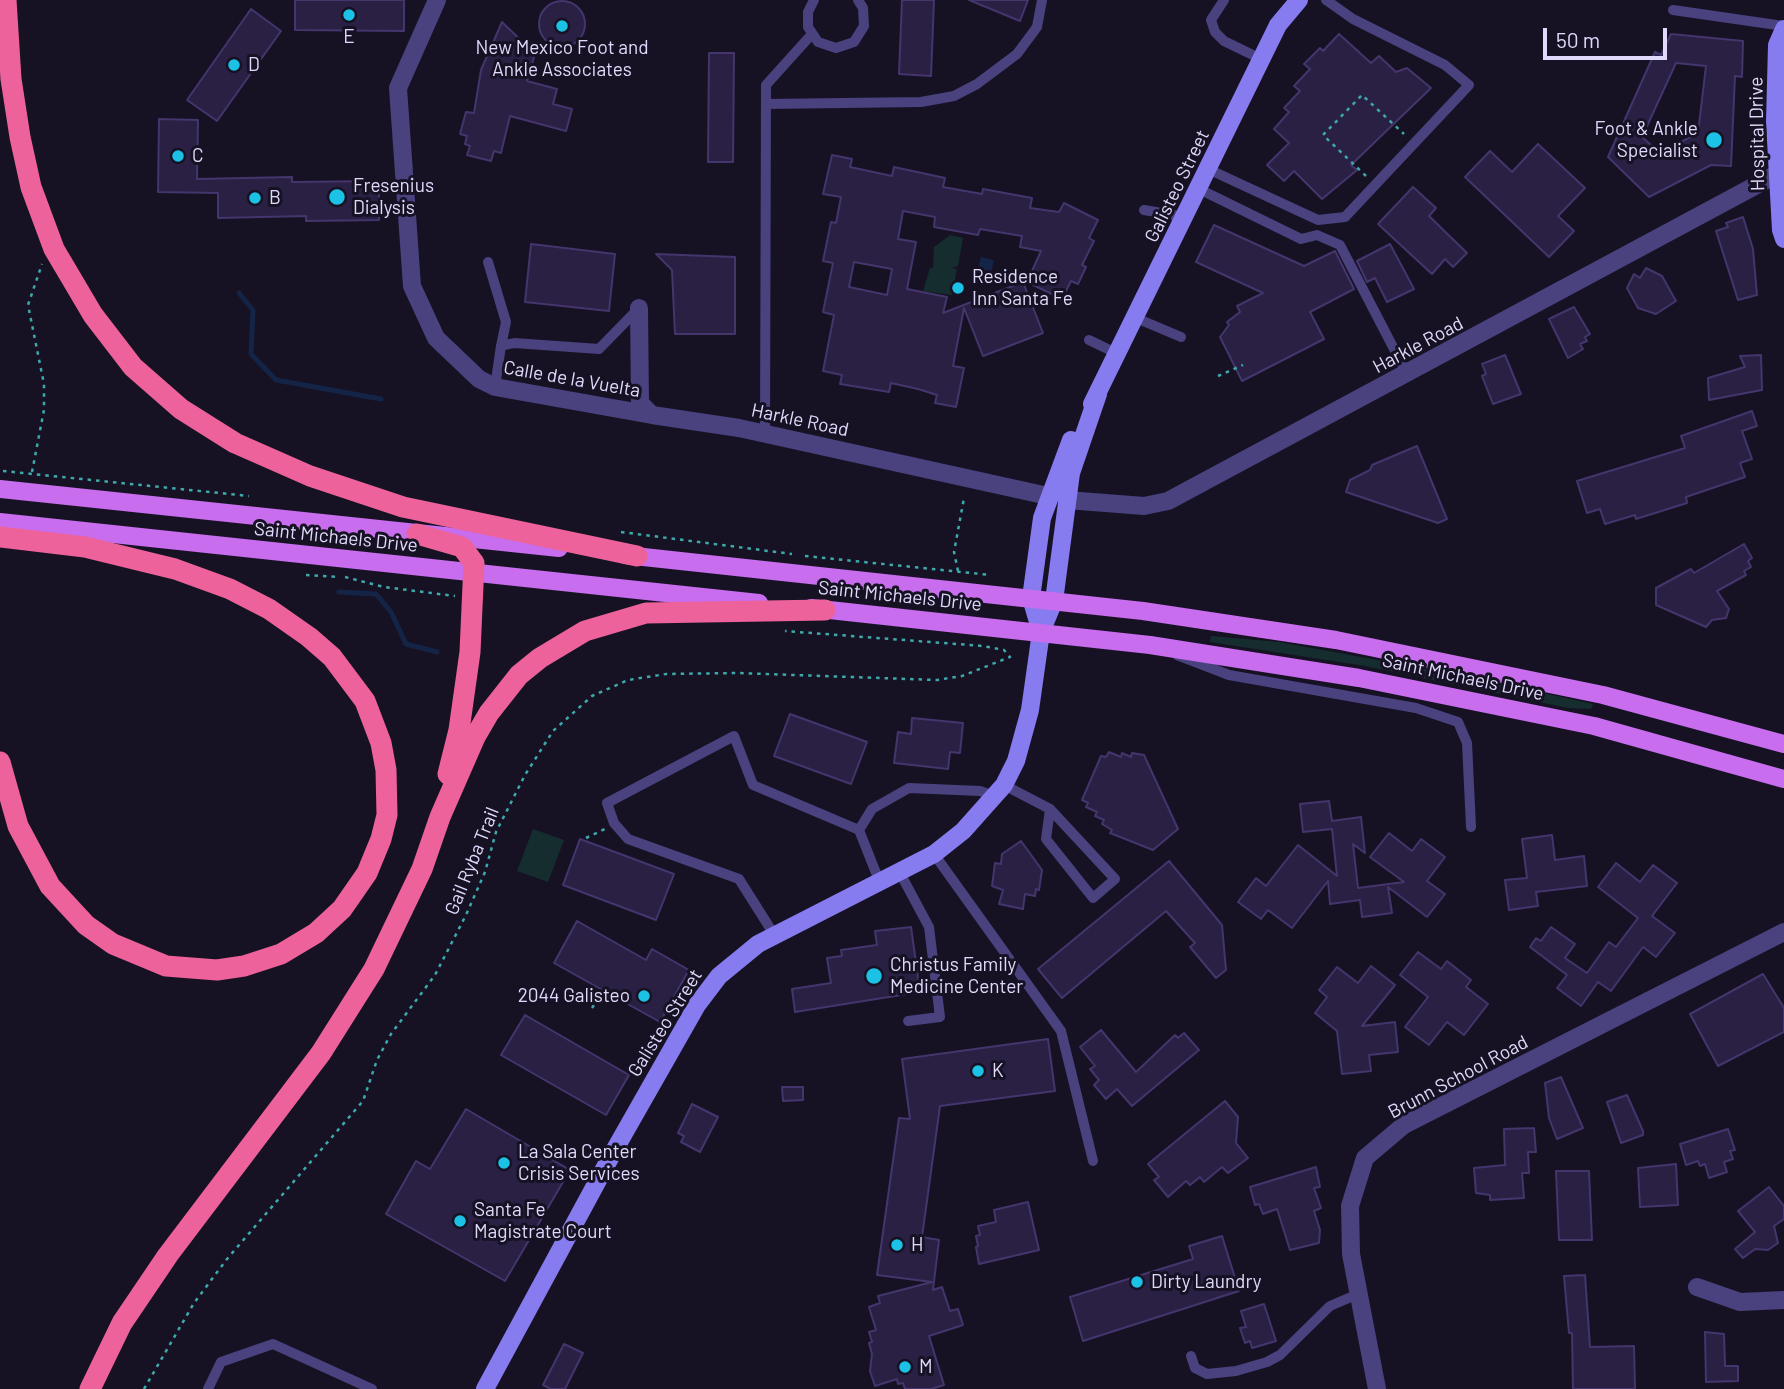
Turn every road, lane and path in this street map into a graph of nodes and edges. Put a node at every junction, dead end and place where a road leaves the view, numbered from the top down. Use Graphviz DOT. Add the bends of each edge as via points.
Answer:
graph roads {
  1 [pos="5,0"];
  2 [pos="437,0"];
  3 [pos="814,0"];
  4 [pos="858,0"];
  5 [pos="1042,0"];
  6 [pos="1224,0"];
  7 [pos="1299,0"];
  8 [pos="1326,0"];
  9 [pos="1673,10"];
  10 [pos="1784,28"];
  11 [pos="812,34"];
  12 [pos="0,59"];
  13 [pos="1261,59"];
  14 [pos="766,104"];
  15 [pos="1413,144"];
  16 [pos="1208,169"];
  17 [pos="1782,173"];
  18 [pos="1375,184"];
  19 [pos="1199,189"];
  20 [pos="1144,210"];
  21 [pos="1185,217"];
  22 [pos="1784,239"];
  23 [pos="44,259"];
  24 [pos="488,262"];
  25 [pos="639,308"];
  26 [pos="1136,318"];
  27 [pos="1181,337"];
  28 [pos="1089,340"];
  29 [pos="501,346"];
  30 [pos="1118,354"];
  31 [pos="1243,365"];
  32 [pos="1407,374"];
  33 [pos="1218,376"];
  34 [pos="495,387"];
  35 [pos="1098,394"];
  36 [pos="652,415"];
  37 [pos="765,434"];
  38 [pos="0,471"];
  39 [pos="32,472"];
  40 [pos="0,489"];
  41 [pos="249,496"];
  42 [pos="1048,496"];
  43 [pos="964,498"];
  44 [pos="1067,500"];
  45 [pos="0,522"];
  46 [pos="612,531"];
  47 [pos="417,534"];
  48 [pos="0,537"];
  49 [pos="637,556"];
  50 [pos="958,571"];
  51 [pos="475,573"];
  52 [pos="306,575"];
  53 [pos="991,575"];
  54 [pos="465,597"];
  55 [pos="1031,598"];
  56 [pos="1054,601"];
  57 [pos="825,610"];
  58 [pos="777,629"];
  59 [pos="1041,632"];
  60 [pos="1150,645"];
  61 [pos="1784,744"];
  62 [pos="0,762"];
  63 [pos="1784,779"];
  64 [pos="1000,791"];
  65 [pos="1050,809"];
  66 [pos="440,817"];
  67 [pos="1471,827"];
  68 [pos="859,830"];
  69 [pos="596,834"];
  70 [pos="586,838"];
  71 [pos="934,854"];
  72 [pos="900,873"];
  73 [pos="880,883"];
  74 [pos="1784,932"];
  75 [pos="775,936"];
  76 [pos="599,997"];
  77 [pos="592,1008"];
  78 [pos="908,1021"];
  79 [pos="1093,1161"];
  80 [pos="1697,1287"];
  81 [pos="1359,1294"];
  82 [pos="1784,1300"];
  83 [pos="1191,1356"];
  84 [pos="90,1389"];
  85 [pos="144,1389"];
  86 [pos="208,1389"];
  87 [pos="372,1389"];
  88 [pos="485,1389"];
  89 [pos="1377,1389"];
  1 -- 12 [label="highway"];
  1 -- 49 [label="highway" via="20,137 31,187 54,250 93,315 133,366 181,409 247,448 310,476 403,507"];
  2 -- 34 [label="street, Calle de la Vuelta" via="398,88 412,286 436,338 479,379"];
  3 -- 11 [label="lane" via="807,20"];
  4 -- 11 [label="lane" via="864,26 854,42 826,46"];
  5 -- 14 [label="lane" via="1037,27 1017,54 954,96 921,102"];
  6 -- 13 [label="lane" via="1211,20 1215,32"];
  7 -- 13 [label="street, Galisteo Street" via="1278,25"];
  8 -- 15 [label="lane" via="1353,19 1445,65 1469,85"];
  9 -- 10 [label="lane"];
  10 -- 17 [label="street, Hospital Drive" via="1777,45"];
  11 -- 14 [label="lane" via="766,85"];
  13 -- 16 [label="street, Galisteo Street"];
  14 -- 37 [label="lane"];
  15 -- 18 [label="lane"];
  15 -- 18 [label="path" via="1362,95 1324,135"];
  16 -- 18 [label="lane" via="1318,220 1345,217"];
  16 -- 19 [label="street, Galisteo Street"];
  17 -- 22 [label="street, Hospital Drive"];
  17 -- 32 [label="street, Harkle Road"];
  19 -- 21 [label="street, Galisteo Street"];
  19 -- 32 [label="lane" via="1301,239 1317,235 1340,244"];
  20 -- 21 [label="lane"];
  21 -- 26 [label="street, Galisteo Street"];
  23 -- 39 [label="path" via="28,305 44,384 44,410"];
  24 -- 29 [label="lane" via="506,323"];
  25 -- 29 [label="lane" via="599,349"];
  25 -- 36 [label="street" via="640,403"];
  26 -- 27 [label="lane"];
  26 -- 30 [label="street, Galisteo Street"];
  28 -- 30 [label="lane"];
  29 -- 34 [label="lane"];
  30 -- 35 [label="street, Galisteo Street"];
  31 -- 33 [label="path"];
  32 -- 44 [label="street, Harkle Road" via="1168,501 1144,506"];
  34 -- 36 [label="street, Calle de la Vuelta"];
  35 -- 42 [label="street, Galisteo Street" via="1076,429"];
  35 -- 44 [label="street, Galisteo Street" via="1071,473"];
  36 -- 37 [label="street, Harkle Road"];
  37 -- 42 [label="street, Harkle Road"];
  38 -- 39 [label="path"];
  39 -- 41 [label="path"];
  40 -- 47 [label="main road, Saint Michaels Drive"];
  42 -- 55 [label="street, Galisteo Street"];
  43 -- 50 [label="path" via="954,552"];
  44 -- 56 [label="street, Galisteo Street"];
  45 -- 51 [label="main road, Saint Michaels Drive"];
  46 -- 50 [label="path"];
  47 -- 49 [label="main road, Saint Michaels Drive"];
  47 -- 51 [label="highway" via="462,547 474,563"];
  48 -- 62 [label="highway" via="85,547 175,569 240,594 309,637 332,657 365,701 381,743 387,815 367,873 342,909 316,933 282,954 244,966 217,970 166,966 113,944 86,925 50,886 18,826"];
  49 -- 55 [label="main road, Saint Michaels Drive"];
  50 -- 53 [label="path"];
  51 -- 57 [label="main road, Saint Michaels Drive"];
  51 -- 66 [label="highway" via="463,702"];
  52 -- 54 [label="path"];
  55 -- 56 [label="main road, Saint Michaels Drive"];
  55 -- 59 [label="street, Galisteo Street"];
  56 -- 59 [label="street, Galisteo Street"];
  56 -- 61 [label="main road, Saint Michaels Drive" via="1216,621 1455,663 1641,705"];
  57 -- 59 [label="main road, Saint Michaels Drive"];
  57 -- 66 [label="highway" via="646,613 617,619 563,643 519,676 489,713"];
  58 -- 85 [label="path, Gail Ryba Trail" via="983,646 1004,650 1010,657 962,676 937,680 666,674 628,680 592,696 553,731 525,775 496,832 466,915 435,975 386,1043 363,1101 227,1259 194,1303"];
  59 -- 60 [label="main road, Saint Michaels Drive"];
  59 -- 64 [label="street, Galisteo Street" via="1030,710 1016,761"];
  60 -- 63 [label="main road, Saint Michaels Drive" via="1462,697 1594,726"];
  60 -- 67 [label="lane" via="1229,676 1416,708 1458,722 1466,743"];
  64 -- 65 [label="lane"];
  64 -- 68 [label="lane" via="909,788 872,809"];
  64 -- 71 [label="street, Galisteo Street"];
  65 -- 65 [label="lane" via="1115,879 1093,898 1046,839"];
  66 -- 84 [label="highway" via="399,923 361,990 321,1053 122,1323"];
  68 -- 73 [label="lane"];
  68 -- 75 [label="lane" via="753,785 734,736 607,803 614,823 628,839 739,879"];
  69 -- 70 [label="path"];
  71 -- 72 [label="street, Galisteo Street"];
  71 -- 79 [label="lane" via="1061,1031"];
  72 -- 73 [label="street, Galisteo Street"];
  72 -- 78 [label="lane" via="929,927 940,1017"];
  73 -- 75 [label="street, Galisteo Street"];
  74 -- 81 [label="street, Brunn School Road" via="1404,1125 1365,1158 1350,1206 1351,1254"];
  75 -- 88 [label="street, Galisteo Street" via="737,958 697,1005"];
  76 -- 77 [label="path"];
  80 -- 82 [label="street" via="1740,1302"];
  81 -- 83 [label="lane" via="1329,1306 1280,1356 1267,1362 1208,1374 1195,1368"];
  81 -- 89 [label="street, Brunn School Road"];
  86 -- 87 [label="lane" via="221,1362 272,1344"];
}
